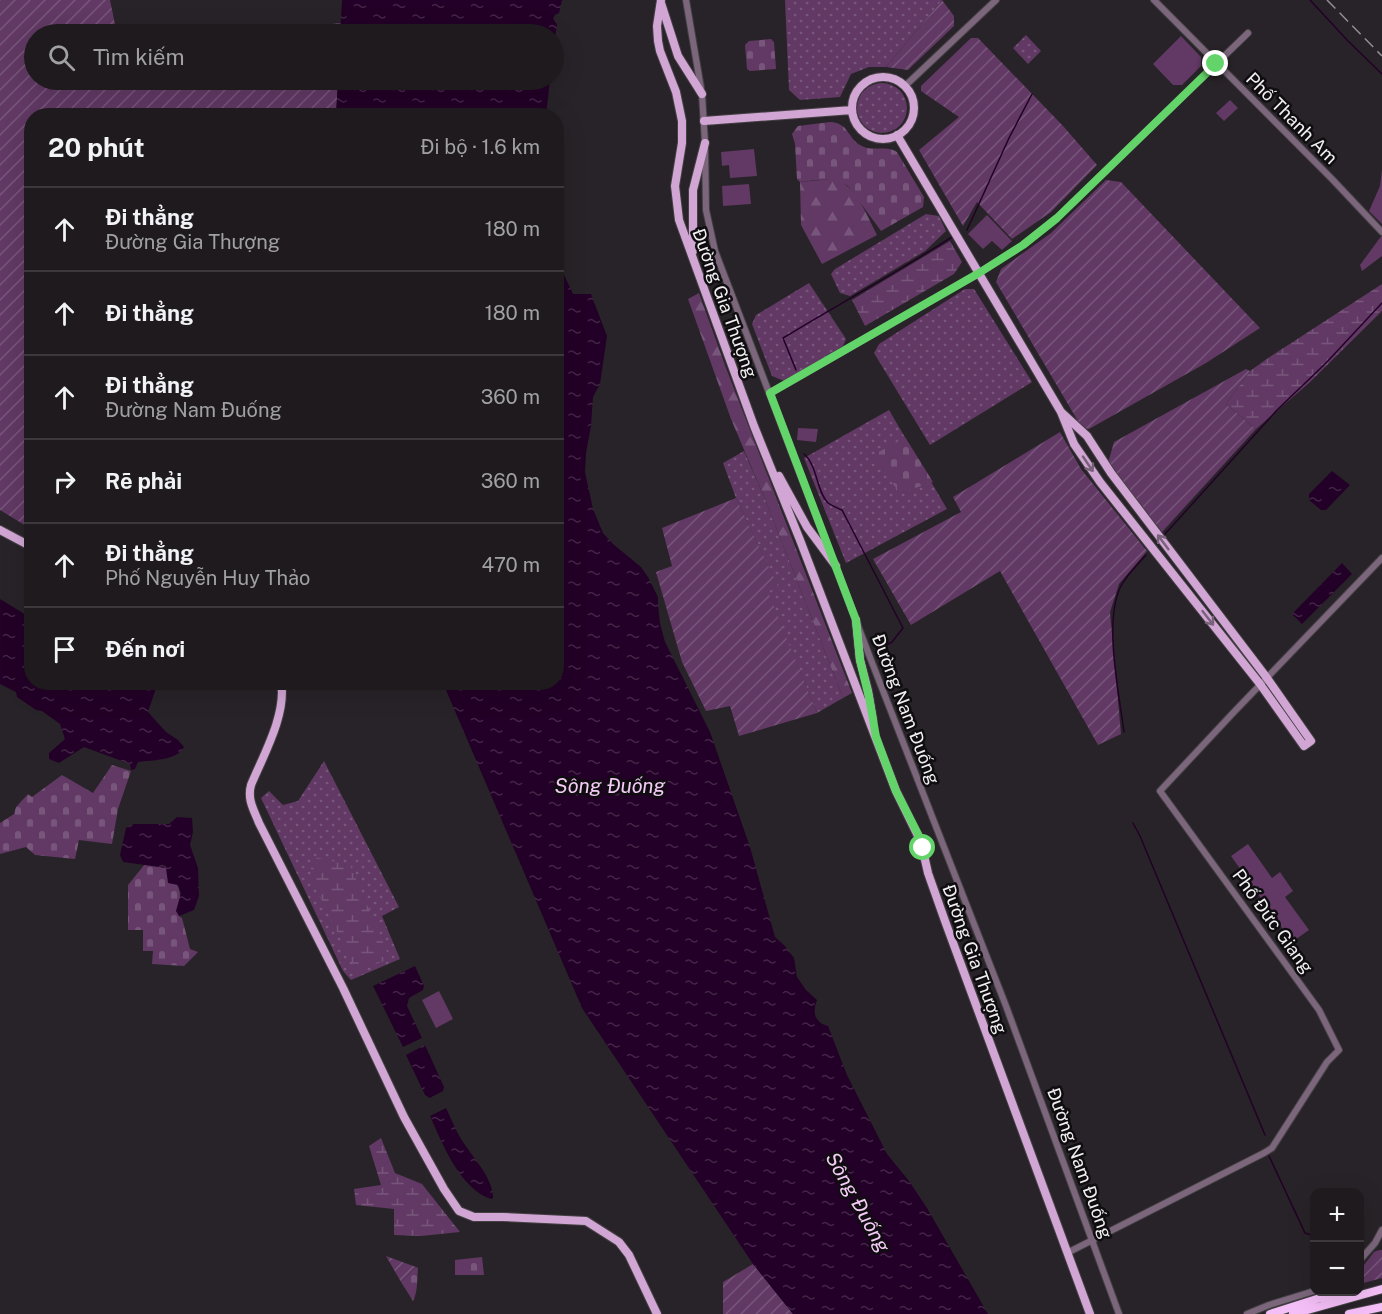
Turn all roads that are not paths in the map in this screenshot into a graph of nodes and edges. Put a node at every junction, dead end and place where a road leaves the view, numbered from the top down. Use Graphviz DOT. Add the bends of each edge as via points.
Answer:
graph roads {
  1 [pos="686,0"];
  2 [pos="996,0"];
  3 [pos="1154,0"];
  4 [pos="661,1"];
  5 [pos="1248,33"];
  6 [pos="1216,64"];
  7 [pos="905,87"];
  8 [pos="702,94"];
  9 [pos="852,110"];
  10 [pos="704,121"];
  11 [pos="897,135"];
  12 [pos="705,143"];
  13 [pos="1382,232"];
  14 [pos="693,258"];
  15 [pos="979,273"];
  16 [pos="770,393"];
  17 [pos="1061,412"];
  18 [pos="760,441"];
  19 [pos="0,530"];
  20 [pos="24,543"];
  21 [pos="1382,558"];
  22 [pos="836,566"];
  23 [pos="856,620"];
  24 [pos="1267,678"];
  25 [pos="1260,684"];
  26 [pos="281,690"];
  27 [pos="876,737"];
  28 [pos="1382,1230"];
  29 [pos="1093,1240"];
  30 [pos="1382,1245"];
  31 [pos="1067,1253"];
  32 [pos="1364,1255"];
  33 [pos="1364,1256"];
  34 [pos="1382,1289"];
  35 [pos="1310,1292"];
  36 [pos="1382,1307"];
  37 [pos="1289,1311"];
  38 [pos="1354,1313"];
  39 [pos="657,1314"];
  40 [pos="1090,1314"];
  41 [pos="1119,1314"];
  42 [pos="1247,1314"];
  43 [pos="1270,1314"];
  1 -- 8 [label="street, Đường Nam Đuống"];
  2 -- 7 [label="street"];
  3 -- 6 [label="street, Phố Thanh Am"];
  4 -- 8 [label="main road" via="678,56"];
  4 -- 14 [label="main road, Đường Gia Thượng" via="658,41 682,121 675,186 677,208"];
  5 -- 6 [label="street"];
  6 -- 13 [label="street, Phố Thanh Am"];
  6 -- 15 [label="street" via="1057,218"];
  7 -- 9 [label="main road" via="890,78 870,79 855,94"];
  7 -- 11 [label="main road" via="913,100 913,114 907,127"];
  8 -- 10 [label="street, Đường Nam Đuống"];
  9 -- 10 [label="main road"];
  9 -- 11 [label="main road" via="856,124 867,135 882,139"];
  10 -- 12 [label="street, Đường Nam Đuống"];
  11 -- 15 [label="main road"];
  12 -- 14 [label="main road" via="693,190"];
  12 -- 16 [label="street, Đường Nam Đuống" via="706,210 715,251"];
  14 -- 18 [label="main road, Đường Gia Thượng"];
  15 -- 16 [label="street"];
  15 -- 17 [label="main road"];
  16 -- 22 [label="street, Đường Nam Đuống"];
  24 -- 17 [label="main road, one-way" via="1087,436"];
  17 -- 25 [label="main road, one-way" via="1074,444 1100,482"];
  18 -- 22 [label="main road" via="804,521"];
  18 -- 27 [label="main road, Đường Gia Thượng"];
  19 -- 20 [label="main road"];
  21 -- 24 [label="street, Phố Đức Giang"];
  22 -- 23 [label="street, Đường Nam Đuống"];
  23 -- 27 [label="main road"];
  23 -- 29 [label="street, Đường Nam Đuống"];
  24 -- 25 [label="street, Phố Đức Giang"];
  24 -- 25 [label="main road" via="1311,741 1304,746"];
  25 -- 29 [label="street, Phố Đức Giang" via="1160,791 1319,1010 1339,1050 1272,1148"];
  26 -- 39 [label="main road" via="279,717 251,785 250,802 404,1117 444,1189 459,1211 474,1217 586,1221 602,1230 629,1254"];
  27 -- 31 [label="main road, Đường Gia Thượng" via="921,842 945,921"];
  28 -- 32 [label="street"];
  29 -- 31 [label="street, Phố Đức Giang"];
  29 -- 41 [label="street, Đường Nam Đuống"];
  30 -- 33 [label="street"];
  31 -- 40 [label="main road, Đường Gia Thượng"];
  34 -- 37 [label="highway"];
  35 -- 42 [label="street"];
  36 -- 38 [label="highway"];
  37 -- 43 [label="highway"];
}
